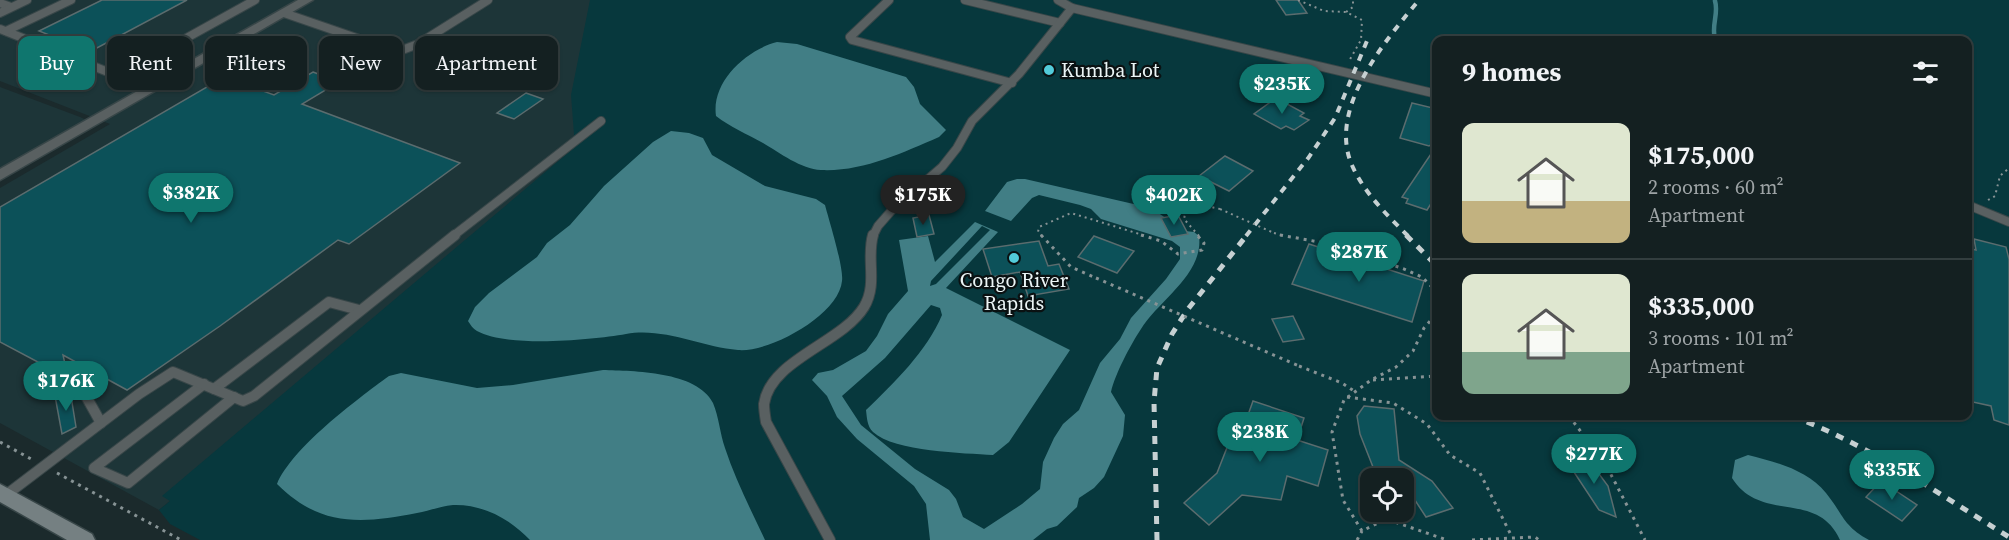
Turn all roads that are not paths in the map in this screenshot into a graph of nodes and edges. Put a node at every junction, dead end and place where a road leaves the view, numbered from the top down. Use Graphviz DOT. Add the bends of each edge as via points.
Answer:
graph roads {
  1 [pos="27,0"];
  2 [pos="71,0"];
  3 [pos="255,0"];
  4 [pos="307,0"];
  5 [pos="488,0"];
  6 [pos="889,0"];
  7 [pos="965,0"];
  8 [pos="1058,0"];
  9 [pos="0,3"];
  10 [pos="11,7"];
  11 [pos="1072,8"];
  12 [pos="0,13"];
  13 [pos="284,13"];
  14 [pos="1060,22"];
  15 [pos="3,30"];
  16 [pos="1012,83"];
  17 [pos="1432,93"];
  18 [pos="601,122"];
  19 [pos="0,175"];
  20 [pos="1972,207"];
  21 [pos="2009,222"];
  22 [pos="359,310"];
  23 [pos="78,382"];
  24 [pos="209,387"];
  25 [pos="234,397"];
  26 [pos="101,423"];
  27 [pos="3,494"];
  28 [pos="86,540"];
  29 [pos="830,540"];
  1 -- 10 [label="lane"];
  2 -- 15 [label="lane"];
  3 -- 15 [label="lane" via="118,76"];
  4 -- 13 [label="street"];
  5 -- 13 [label="lane" via="397,52"];
  6 -- 16 [label="lane" via="850,37 852,40"];
  7 -- 14 [label="lane"];
  8 -- 11 [label="lane"];
  9 -- 10 [label="lane"];
  10 -- 12 [label="lane"];
  11 -- 14 [label="lane"];
  11 -- 17 [label="lane"];
  13 -- 19 [label="street"];
  14 -- 16 [label="lane"];
  16 -- 29 [label="lane" via="972,122 942,166 874,232 870,241 872,294 866,306 846,328 780,374 767,392 763,411 766,422"];
  18 -- 22 [label="lane"];
  20 -- 21 [label="lane"];
  22 -- 24 [label="lane" via="329,302"];
  22 -- 25 [label="lane" via="254,396 243,401"];
  23 -- 26 [label="lane"];
  24 -- 25 [label="lane"];
  24 -- 25 [label="lane" via="94,468 128,483"];
  24 -- 26 [label="lane" via="173,372"];
  26 -- 27 [label="lane"];
  27 -- 28 [label="main road"];
}
